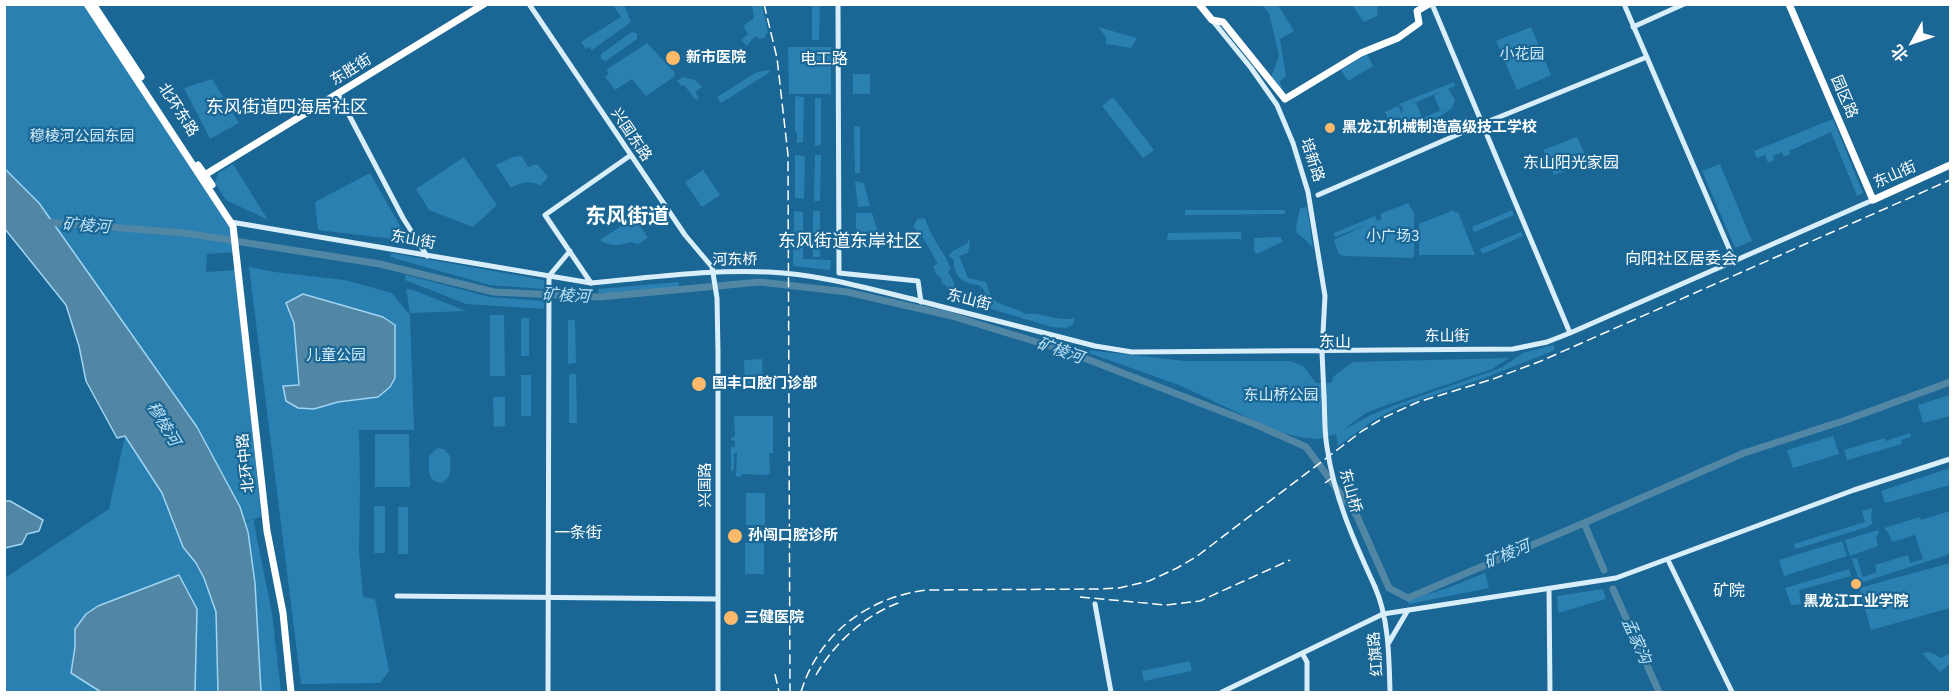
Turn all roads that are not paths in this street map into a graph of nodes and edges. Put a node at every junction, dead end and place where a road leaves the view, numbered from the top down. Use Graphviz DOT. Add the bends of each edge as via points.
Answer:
graph roads {
  1 [pos="87,4"];
  2 [pos="93,4"];
  3 [pos="484,4"];
  4 [pos="529,4"];
  5 [pos="838,4"];
  6 [pos="1199,4"];
  7 [pos="1431,4"];
  8 [pos="1624,4"];
  9 [pos="1684,4"];
  10 [pos="1789,4"];
  11 [pos="1212,20"];
  12 [pos="1633,27"];
  13 [pos="1647,57"];
  14 [pos="338,94"];
  15 [pos="1482,124"];
  16 [pos="630,154"];
  17 [pos="1950,165"];
  18 [pos="203,176"];
  19 [pos="1318,195"];
  20 [pos="1873,200"];
  21 [pos="235,227"];
  22 [pos="570,251"];
  23 [pos="427,256"];
  24 [pos="1734,260"];
  25 [pos="549,276"];
  26 [pos="714,277"];
  27 [pos="591,283"];
  28 [pos="912,299"];
  29 [pos="921,302"];
  30 [pos="1570,333"];
  31 [pos="1322,352"];
  32 [pos="1950,459"];
  33 [pos="1668,560"];
  34 [pos="1550,589"];
  35 [pos="397,596"];
  36 [pos="548,597"];
  37 [pos="717,599"];
  38 [pos="1095,604"];
  39 [pos="1408,610"];
  40 [pos="1383,614"];
  41 [pos="1388,644"];
  42 [pos="1302,653"];
  43 [pos="293,693"];
  44 [pos="548,693"];
  45 [pos="718,693"];
  46 [pos="1112,693"];
  47 [pos="1222,693"];
  48 [pos="1307,693"];
  49 [pos="1390,693"];
  50 [pos="1550,693"];
  51 [pos="1732,693"];
  1 -- 18 [label="highway, 北环东路"];
  2 -- 18 [label="highway, 北环东路"];
  3 -- 14 [label="highway, 东胜街"];
  4 -- 16 [label="street, 兴国东路"];
  5 -- 29 [label="street" via="839,273 918,281"];
  6 -- 11 [label="highway, 培新路"];
  7 -- 11 [label="highway" via="1417,11 1419,22 1398,38 1361,53 1285,99 1223,22"];
  7 -- 15 [label="street"];
  8 -- 12 [label="street"];
  9 -- 12 [label="street"];
  10 -- 20 [label="highway, 园区路"];
  11 -- 31 [label="street, 培新路" via="1277,105 1293,143 1308,192 1325,296"];
  12 -- 13 [label="street"];
  13 -- 15 [label="street"];
  13 -- 24 [label="street"];
  14 -- 18 [label="highway, 东胜街"];
  14 -- 23 [label="street"];
  15 -- 19 [label="street"];
  15 -- 30 [label="street"];
  16 -- 22 [label="street" via="545,214"];
  16 -- 26 [label="street, 兴国东路" via="685,235 711,265"];
  17 -- 20 [label="highway, 东山街"];
  18 -- 21 [label="highway, 北环东路"];
  20 -- 24 [label="street, 东山街"];
  21 -- 23 [label="street, 东山街"];
  21 -- 43 [label="highway, 北环中路" via="267,531"];
  22 -- 25 [label="street"];
  22 -- 27 [label="street"];
  23 -- 25 [label="street, 东山街"];
  24 -- 30 [label="street, 东山街"];
  25 -- 27 [label="street, 东山街"];
  25 -- 36 [label="street"];
  26 -- 37 [label="street, 兴国路"];
  27 -- 28 [label="street, 河东桥, bridge" via="728,271 771,272"];
  28 -- 29 [label="street, 东山街"];
  29 -- 31 [label="street, 东山街" via="1132,352"];
  30 -- 31 [label="street, 东山街" via="1527,347 1498,351"];
  31 -- 40 [label="street, 东山桥, bridge" via="1326,445 1335,489"];
  32 -- 33 [label="street" via="1854,490"];
  33 -- 34 [label="street" via="1616,578"];
  33 -- 51 [label="street"];
  34 -- 39 [label="street"];
  34 -- 50 [label="street"];
  35 -- 36 [label="street"];
  36 -- 37 [label="street"];
  36 -- 44 [label="street"];
  37 -- 45 [label="street, 兴国路"];
  38 -- 46 [label="street"];
  39 -- 40 [label="street"];
  39 -- 41 [label="street"];
  40 -- 41 [label="street, 红旗路"];
  40 -- 42 [label="street"];
  41 -- 49 [label="street, 红旗路"];
  42 -- 47 [label="street"];
  42 -- 48 [label="street"];
}
